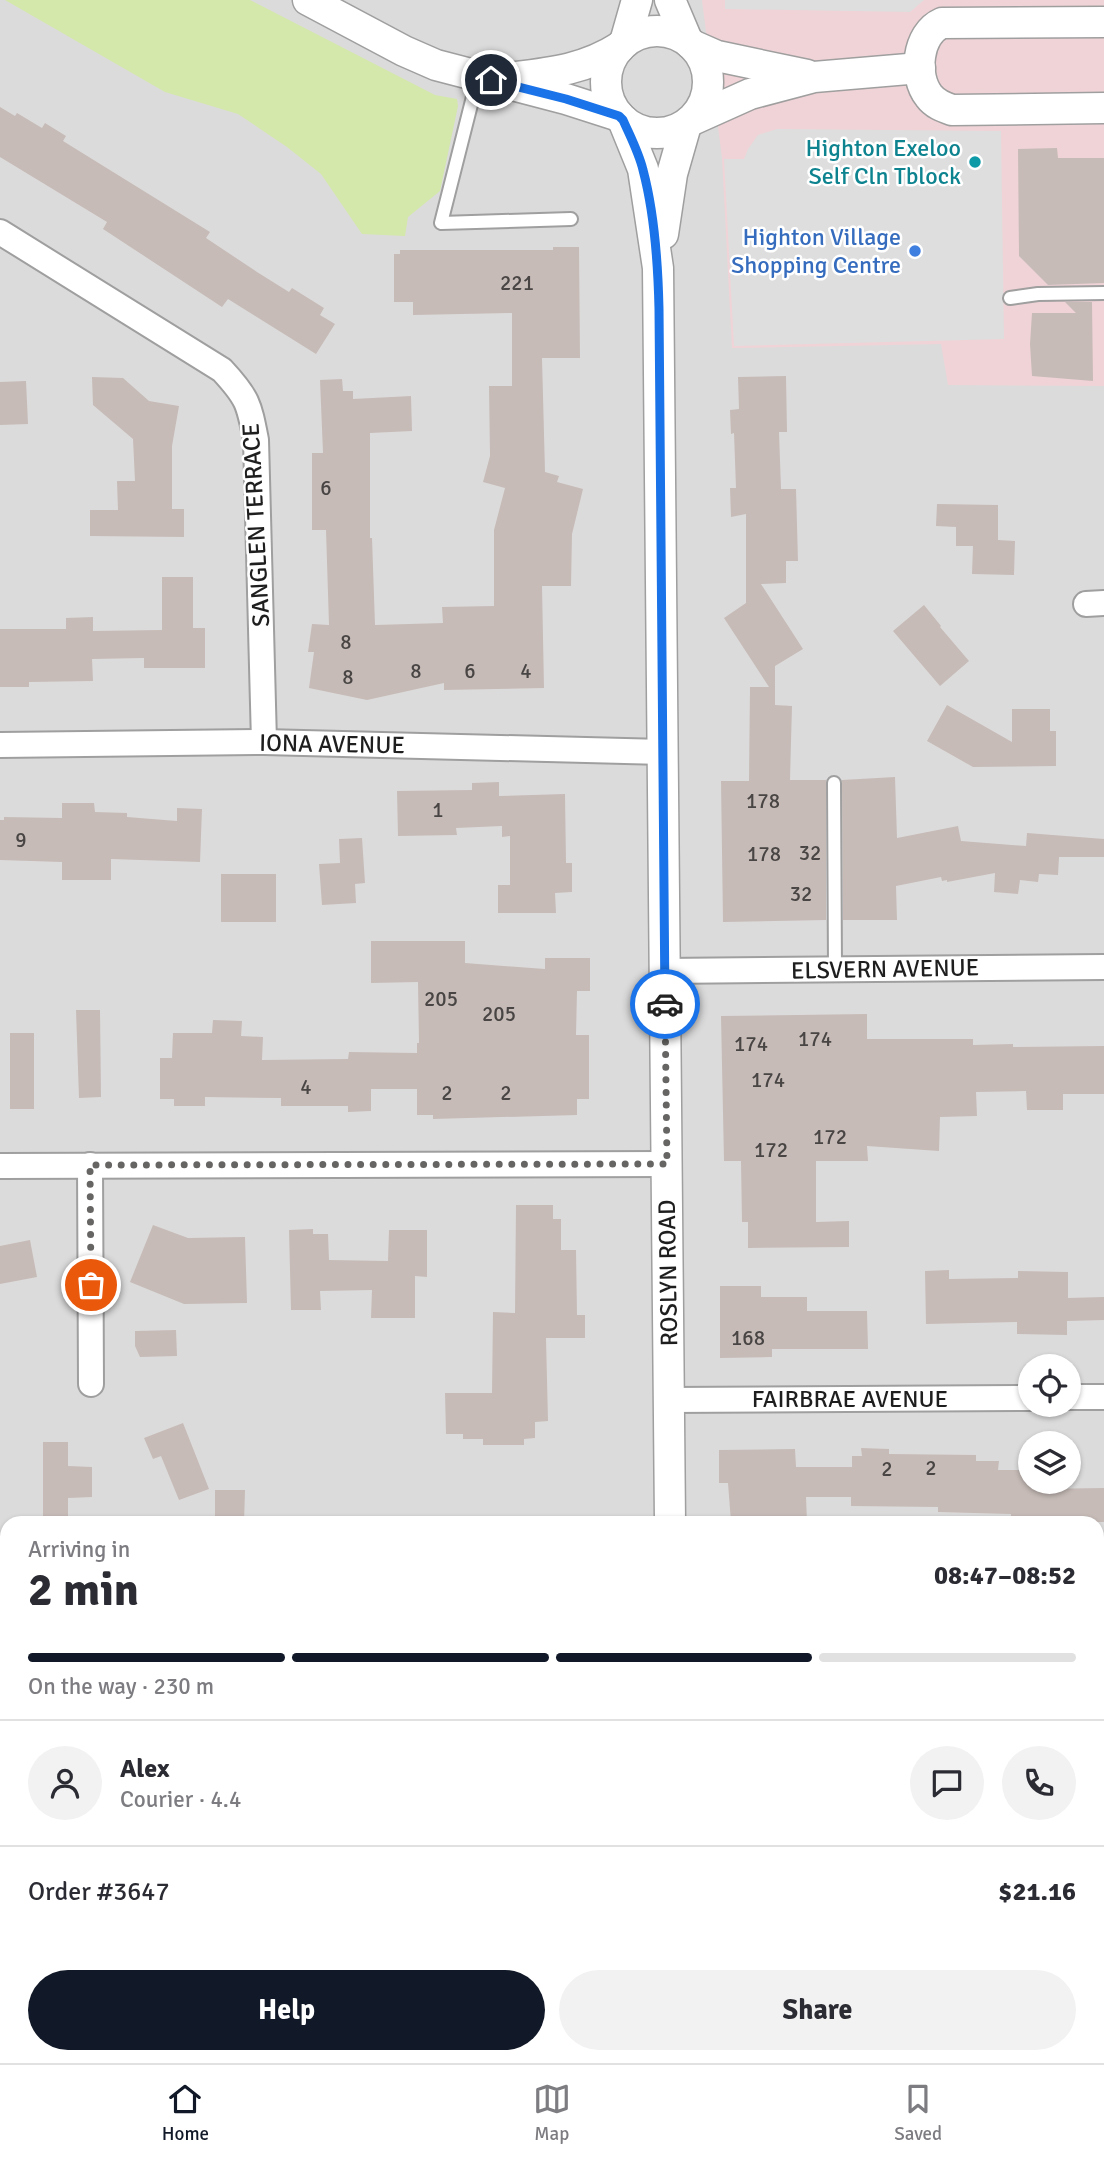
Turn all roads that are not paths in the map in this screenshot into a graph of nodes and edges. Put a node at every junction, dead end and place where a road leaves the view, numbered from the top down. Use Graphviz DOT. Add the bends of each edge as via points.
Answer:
graph roads {
  1 [pos="308,0"];
  2 [pos="637,0"];
  3 [pos="670,0"];
  4 [pos="1104,22"];
  5 [pos="690,43"];
  6 [pos="623,44"];
  7 [pos="920,68"];
  8 [pos="814,77"];
  9 [pos="484,78"];
  10 [pos="1104,108"];
  11 [pos="621,118"];
  12 [pos="689,122"];
  13 [pos="571,219"];
  14 [pos="0,232"];
  15 [pos="658,268"];
  16 [pos="1104,293"];
  17 [pos="1010,298"];
  18 [pos="264,741"];
  19 [pos="0,745"];
  20 [pos="664,752"];
  21 [pos="834,783"];
  22 [pos="1104,967"];
  23 [pos="835,969"];
  24 [pos="665,971"];
  25 [pos="667,1164"];
  26 [pos="90,1165"];
  27 [pos="0,1166"];
  28 [pos="92,1384"];
  29 [pos="1081,1397"];
  30 [pos="1104,1397"];
  31 [pos="1018,1398"];
  32 [pos="669,1400"];
  33 [pos="670,1516"];
  1 -- 9 [label="street" via="420,59"];
  2 -- 6 [label="street, ROSLYN ROAD"];
  3 -- 5 [label="street, ROSLYN ROAD"];
  4 -- 7 [label="street" via="942,23 927,36"];
  5 -- 6 [label="street" via="667,32 652,31"];
  5 -- 8 [label="street" via="717,56"];
  5 -- 12 [label="street, ROSLYN ROAD" via="702,57 708,79 705,101"];
  6 -- 9 [label="street" via="580,66"];
  6 -- 11 [label="street, ROSLYN ROAD" via="608,66 606,80 610,102"];
  7 -- 8 [label="street"];
  7 -- 10 [label="street" via="930,98 952,110"];
  8 -- 12 [label="street" via="750,93"];
  9 -- 11 [label="street"];
  9 -- 13 [label="lane" via="441,223"];
  11 -- 12 [label="street" via="650,133 673,131"];
  11 -- 15 [label="street, ROSLYN ROAD" via="643,169"];
  12 -- 15 [label="street, ROSLYN ROAD" via="673,174"];
  14 -- 18 [label="street, SANGLEN TERRACE" via="222,370 244,393 256,440"];
  15 -- 20 [label="street, ROSLYN ROAD"];
  16 -- 17 [label="lane"];
  18 -- 19 [label="street, IONA AVENUE"];
  18 -- 20 [label="street, IONA AVENUE"];
  20 -- 24 [label="street, ROSLYN ROAD"];
  21 -- 23 [label="lane"];
  22 -- 23 [label="street, ELSVERN AVENUE"];
  23 -- 24 [label="street, ELSVERN AVENUE"];
  24 -- 25 [label="street, ROSLYN ROAD"];
  25 -- 26 [label="street"];
  25 -- 32 [label="street, ROSLYN ROAD"];
  26 -- 27 [label="street"];
  26 -- 28 [label="street"];
  29 -- 30 [label="street"];
  31 -- 32 [label="street, FAIRBRAE AVENUE"];
  32 -- 33 [label="street, ROSLYN ROAD"];
}
